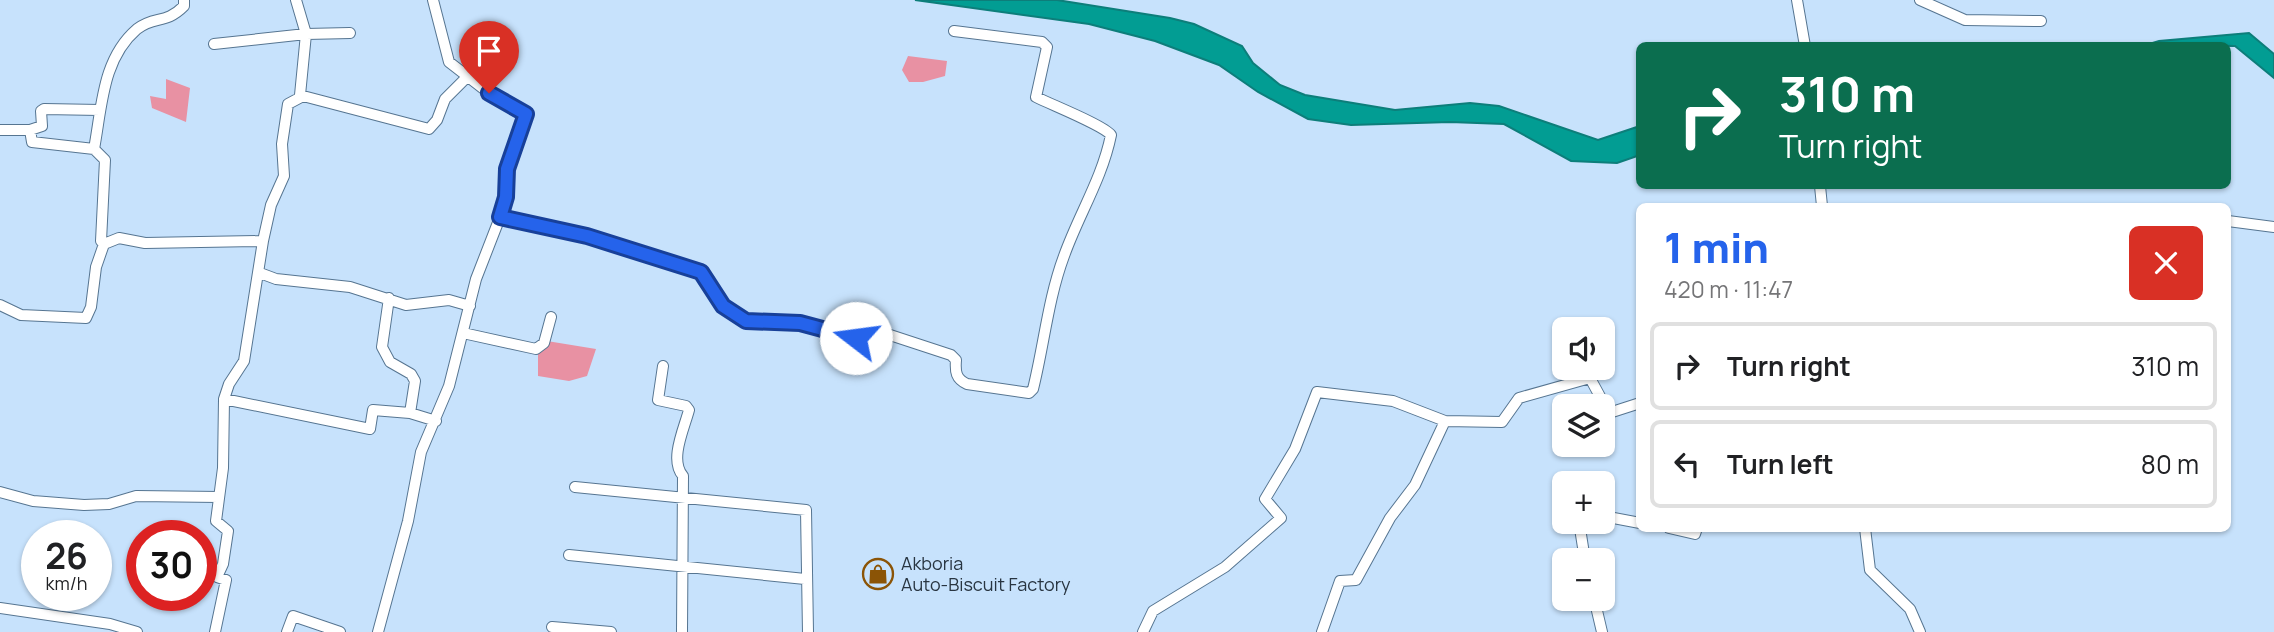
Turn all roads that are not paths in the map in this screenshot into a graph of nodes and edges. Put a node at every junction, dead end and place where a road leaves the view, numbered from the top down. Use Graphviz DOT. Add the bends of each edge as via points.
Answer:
graph roads {
  1 [pos="184,0"];
  2 [pos="296,0"];
  3 [pos="433,0"];
  4 [pos="1797,0"];
  5 [pos="1920,0"];
  6 [pos="2041,21"];
  7 [pos="954,31"];
  8 [pos="351,33"];
  9 [pos="306,34"];
  10 [pos="1804,42"];
  11 [pos="214,44"];
  12 [pos="468,76"];
  13 [pos="300,95"];
  14 [pos="100,110"];
  15 [pos="0,130"];
  16 [pos="30,130"];
  17 [pos="94,149"];
  18 [pos="500,217"];
  19 [pos="2231,221"];
  20 [pos="2274,227"];
  21 [pos="263,241"];
  22 [pos="104,244"];
  23 [pos="260,273"];
  24 [pos="389,298"];
  25 [pos="0,305"];
  26 [pos="470,306"];
  27 [pos="551,317"];
  28 [pos="463,333"];
  29 [pos="663,366"];
  30 [pos="224,399"];
  31 [pos="1636,404"];
  32 [pos="410,413"];
  33 [pos="436,421"];
  34 [pos="1445,421"];
  35 [pos="575,487"];
  36 [pos="0,492"];
  37 [pos="219,497"];
  38 [pos="681,498"];
  39 [pos="1615,518"];
  40 [pos="1636,522"];
  41 [pos="1865,532"];
  42 [pos="569,555"];
  43 [pos="681,565"];
  44 [pos="805,579"];
  45 [pos="0,608"];
  46 [pos="1597,611"];
  47 [pos="552,627"];
  48 [pos="137,632"];
  49 [pos="215,632"];
  50 [pos="287,632"];
  51 [pos="340,632"];
  52 [pos="378,632"];
  53 [pos="611,632"];
  54 [pos="682,632"];
  55 [pos="808,632"];
  56 [pos="1143,632"];
  57 [pos="1322,632"];
  58 [pos="1602,632"];
  59 [pos="1920,632"];
  1 -- 14 [label="street" via="172,18 149,21 119,50 104,84"];
  2 -- 9 [label="street"];
  3 -- 12 [label="street" via="449,62"];
  4 -- 10 [label="street"];
  5 -- 6 [label="street" via="1965,20"];
  7 -- 18 [label="street" via="1042,42 1047,47 1036,97 1104,127 1111,135 1105,166 1064,256 1029,393 967,384 955,372 956,360 951,355 887,334 872,341 800,323 746,321 723,306 701,272 587,236"];
  8 -- 9 [label="street"];
  9 -- 11 [label="street"];
  9 -- 13 [label="street"];
  12 -- 13 [label="street" via="445,99 429,129"];
  12 -- 18 [label="street" via="526,114 507,169"];
  13 -- 21 [label="street" via="286,108 284,176"];
  14 -- 16 [label="street" via="44,108 42,126"];
  14 -- 17 [label="street"];
  15 -- 16 [label="street"];
  16 -- 17 [label="street" via="32,142"];
  17 -- 22 [label="street" via="105,160"];
  18 -- 26 [label="street"];
  19 -- 20 [label="street"];
  21 -- 22 [label="street" via="145,243 119,238"];
  21 -- 23 [label="street"];
  22 -- 25 [label="street" via="86,318 21,315"];
  23 -- 24 [label="street"];
  23 -- 30 [label="street" via="244,361"];
  24 -- 26 [label="street" via="406,305 449,300"];
  24 -- 32 [label="street" via="382,348 390,362 411,374 415,382"];
  26 -- 28 [label="street"];
  27 -- 28 [label="street" via="544,343 536,349"];
  28 -- 33 [label="street"];
  29 -- 38 [label="street" via="658,400 689,410 677,457 683,477"];
  30 -- 32 [label="street" via="370,429 373,410"];
  30 -- 37 [label="street"];
  31 -- 34 [label="street" via="1609,413 1590,378 1519,398 1502,422"];
  32 -- 33 [label="street"];
  33 -- 52 [label="street" via="421,452 406,530"];
  34 -- 56 [label="street" via="1393,401 1317,392 1295,449 1265,499 1281,518 1225,567 1153,611"];
  34 -- 57 [label="street" via="1415,485 1390,518 1356,580 1340,581"];
  35 -- 38 [label="street"];
  36 -- 37 [label="street" via="33,501 84,505 136,496"];
  37 -- 49 [label="street" via="217,524 228,531 217,577 226,580"];
  38 -- 43 [label="street"];
  38 -- 44 [label="street" via="806,510"];
  39 -- 40 [label="street"];
  41 -- 59 [label="street" via="1870,570 1910,608"];
  42 -- 43 [label="street"];
  43 -- 44 [label="street"];
  43 -- 54 [label="street"];
  44 -- 55 [label="street"];
  45 -- 48 [label="street"];
  46 -- 58 [label="street"];
  47 -- 53 [label="street"];
  50 -- 51 [label="street" via="293,616"];
}
